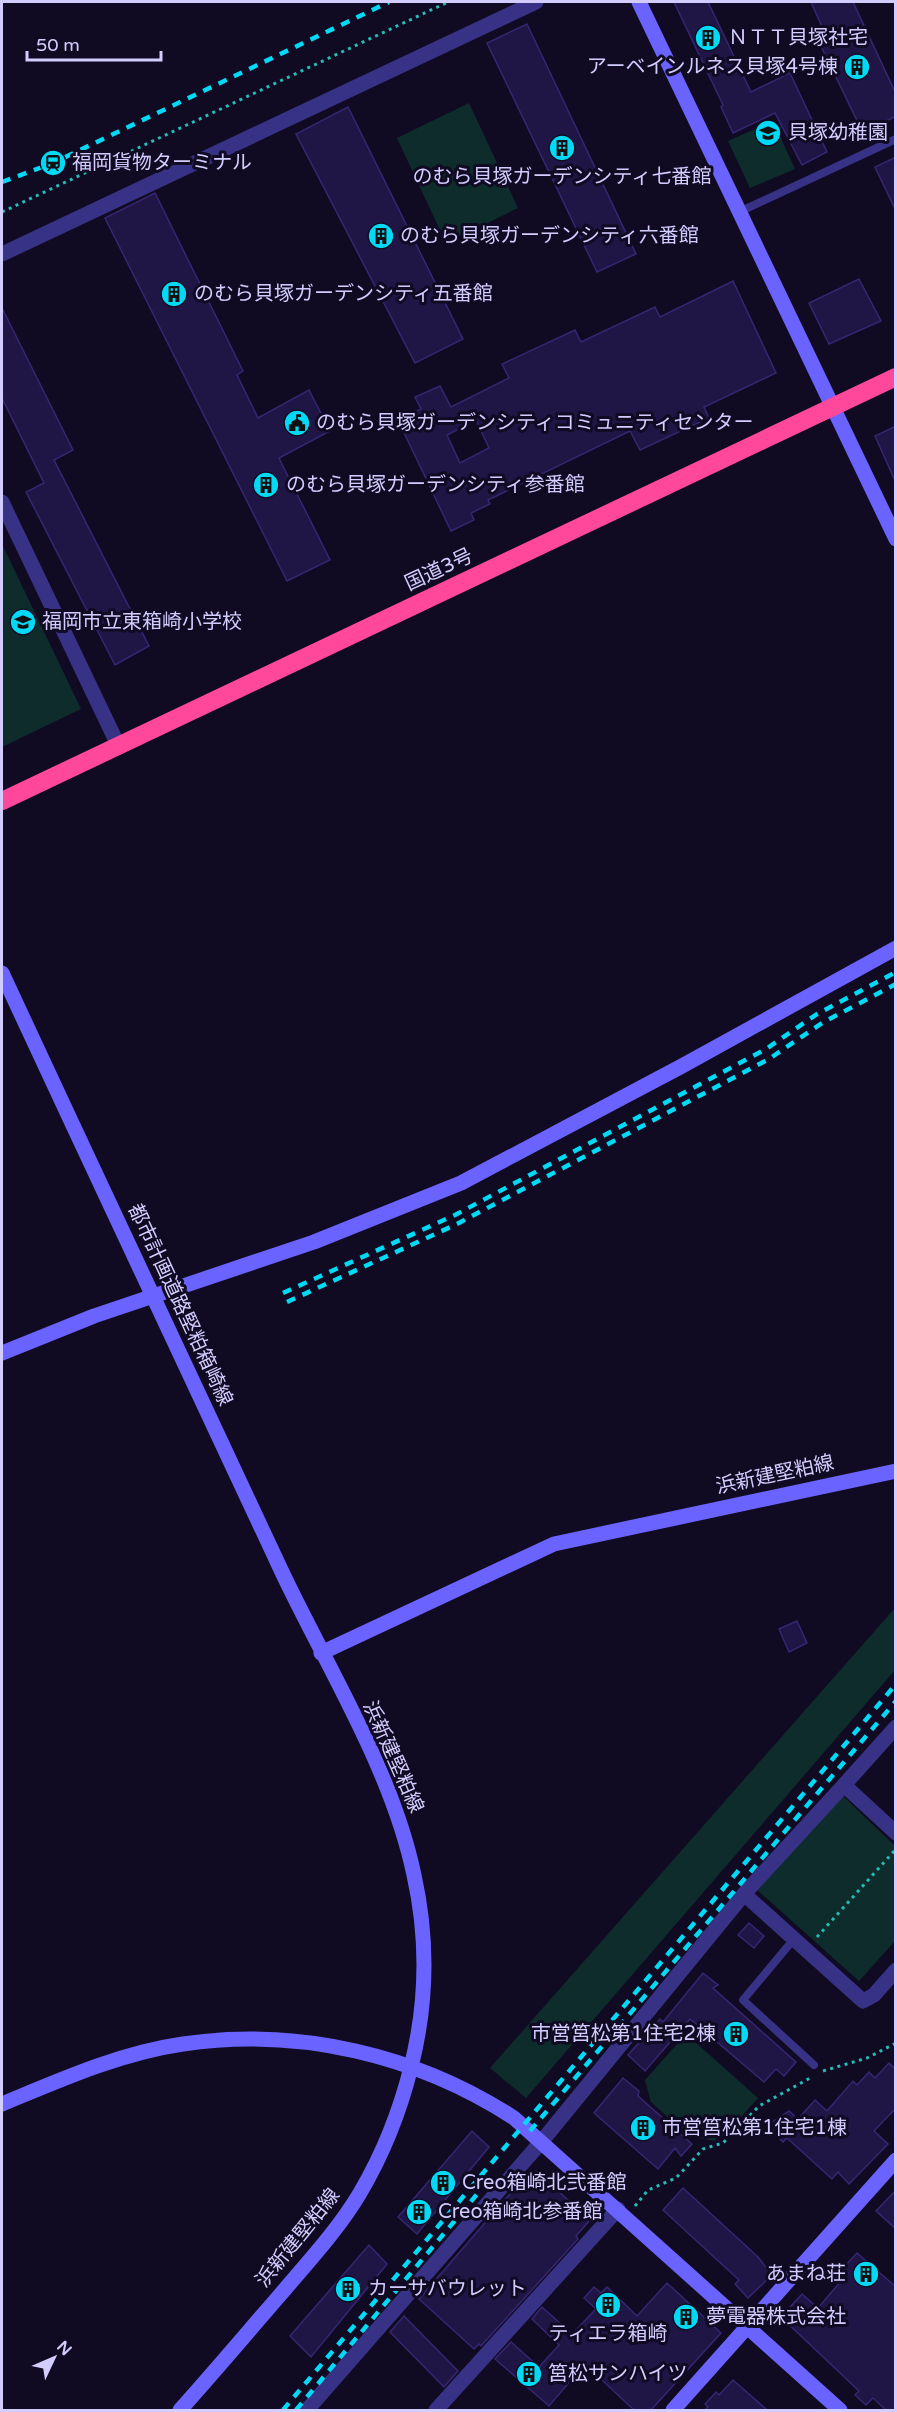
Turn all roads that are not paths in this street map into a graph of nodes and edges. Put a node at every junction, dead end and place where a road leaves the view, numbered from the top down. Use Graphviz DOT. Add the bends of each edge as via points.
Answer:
graph roads {
  1 [pos="536,2"];
  2 [pos="639,2"];
  3 [pos="896,139"];
  4 [pos="739,212"];
  5 [pos="2,254"];
  6 [pos="896,377"];
  7 [pos="832,408"];
  8 [pos="2,502"];
  9 [pos="896,540"];
  10 [pos="119,747"];
  11 [pos="2,801"];
  12 [pos="896,948"];
  13 [pos="2,973"];
  14 [pos="153,1297"];
  15 [pos="2,1353"];
  16 [pos="896,1471"];
  17 [pos="321,1653"];
  18 [pos="896,1727"];
  19 [pos="844,1785"];
  20 [pos="896,1833"];
  21 [pos="744,1894"];
  22 [pos="800,1944"];
  23 [pos="896,1970"];
  24 [pos="411,2065"];
  25 [pos="814,2065"];
  26 [pos="2,2104"];
  27 [pos="542,2140"];
  28 [pos="896,2160"];
  29 [pos="622,2212"];
  30 [pos="746,2328"];
  31 [pos="187,2408"];
  32 [pos="307,2410"];
  33 [pos="436,2410"];
  34 [pos="673,2410"];
  35 [pos="840,2410"];
  1 -- 5 [label="street"];
  2 -- 4 [label="street"];
  3 -- 4 [label="lane"];
  4 -- 7 [label="street"];
  6 -- 7 [label="highway, 国道3号"];
  7 -- 9 [label="street"];
  7 -- 10 [label="highway, 国道3号"];
  8 -- 10 [label="street"];
  10 -- 11 [label="highway, 国道3号"];
  12 -- 14 [label="street" via="461,1183 314,1242"];
  13 -- 14 [label="street, 都市計画道路堅粕箱崎線"];
  14 -- 15 [label="street"];
  14 -- 17 [label="street, 都市計画道路堅粕箱崎線"];
  16 -- 17 [label="street, 浜新建堅粕線" via="554,1544"];
  17 -- 24 [label="street, 浜新建堅粕線" via="389,1794 415,1876 424,1991"];
  18 -- 19 [label="street"];
  19 -- 20 [label="street"];
  19 -- 21 [label="street"];
  21 -- 22 [label="street"];
  21 -- 27 [label="street"];
  22 -- 23 [label="street" via="863,2001 874,1995"];
  22 -- 25 [label="lane" via="743,2000"];
  24 -- 26 [label="street" via="303,2042 240,2040 183,2044 127,2057"];
  24 -- 27 [label="street" via="488,2101"];
  24 -- 31 [label="street, 浜新建堅粕線" via="381,2154 358,2196 328,2239"];
  27 -- 29 [label="street"];
  27 -- 32 [label="street"];
  28 -- 30 [label="street"];
  29 -- 30 [label="street"];
  29 -- 33 [label="street"];
  30 -- 34 [label="street"];
  30 -- 35 [label="street"];
}
